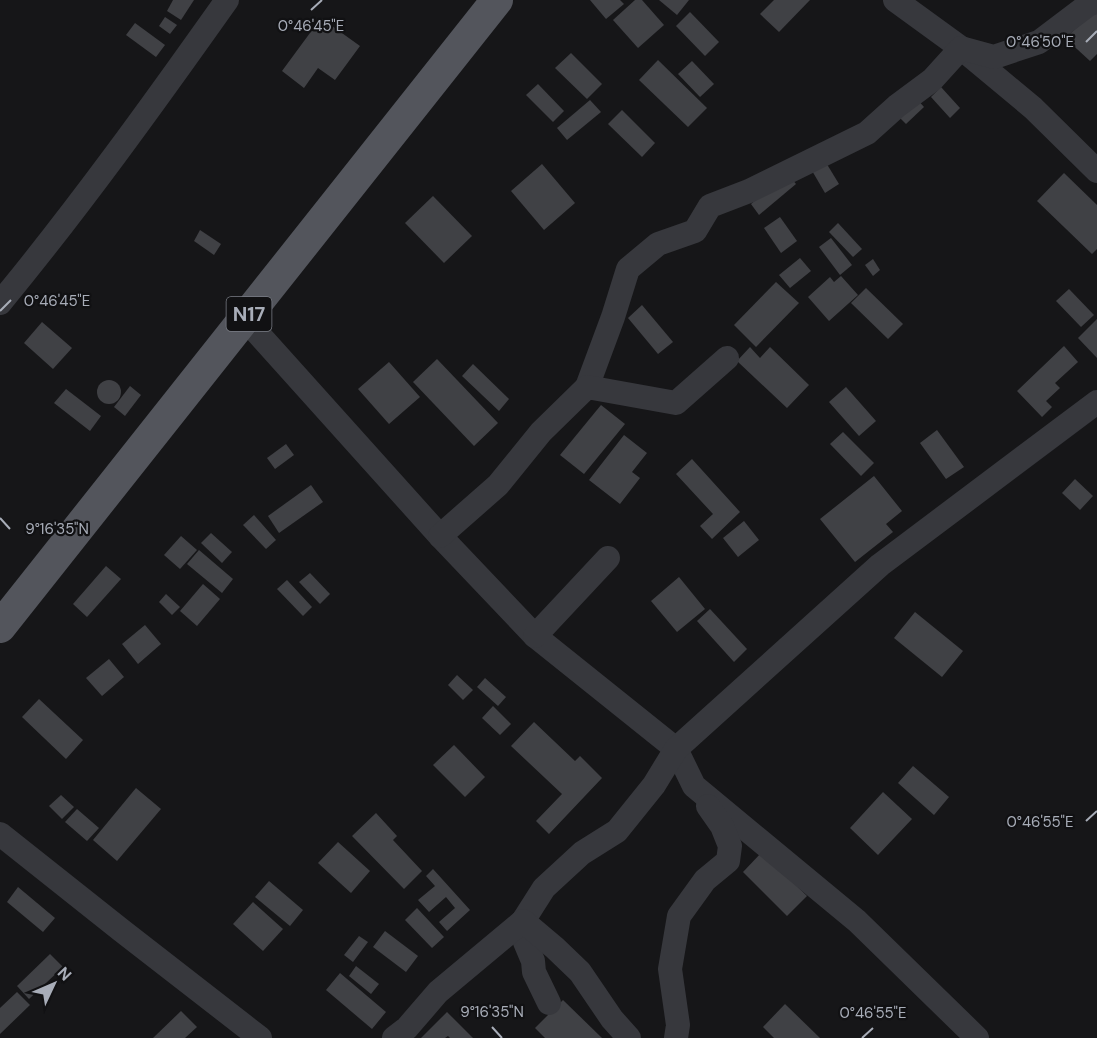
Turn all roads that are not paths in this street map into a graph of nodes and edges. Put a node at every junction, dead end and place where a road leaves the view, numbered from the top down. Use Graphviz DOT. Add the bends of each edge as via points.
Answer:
graph roads {
  1 [pos="226,0"];
  2 [pos="497,0"];
  3 [pos="895,0"];
  4 [pos="1097,2"];
  5 [pos="961,48"];
  6 [pos="1097,171"];
  7 [pos="0,303"];
  8 [pos="245,319"];
  9 [pos="727,358"];
  10 [pos="587,387"];
  11 [pos="1095,405"];
  12 [pos="440,536"];
  13 [pos="608,558"];
  14 [pos="0,627"];
  15 [pos="535,636"];
  16 [pos="676,748"];
  17 [pos="694,786"];
  18 [pos="0,834"];
  19 [pos="523,921"];
  20 [pos="549,1003"];
  21 [pos="260,1038"];
  22 [pos="394,1038"];
  23 [pos="629,1038"];
  24 [pos="676,1038"];
  25 [pos="977,1038"];
  1 -- 7 [label="street" via="84,198"];
  2 -- 8 [label="main road, N17"];
  3 -- 5 [label="street"];
  4 -- 5 [label="street" via="1039,42 994,57"];
  5 -- 6 [label="street" via="1033,108"];
  5 -- 10 [label="street" via="932,80 867,133 710,206 695,231 658,244 628,268"];
  8 -- 12 [label="street"];
  8 -- 14 [label="main road, N17"];
  9 -- 10 [label="street" via="676,403"];
  10 -- 12 [label="street" via="541,432 498,485"];
  11 -- 16 [label="street" via="880,565"];
  12 -- 15 [label="street"];
  13 -- 15 [label="street"];
  15 -- 16 [label="street"];
  16 -- 17 [label="street"];
  16 -- 19 [label="street" via="654,786 617,831 582,853 544,888"];
  17 -- 24 [label="street" via="722,826 730,846 728,861 705,880 679,916 670,969 678,1025"];
  17 -- 25 [label="street" via="857,921"];
  18 -- 21 [label="street"];
  19 -- 20 [label="street" via="534,972"];
  19 -- 22 [label="street" via="438,992"];
  19 -- 23 [label="street" via="580,972"];
}
